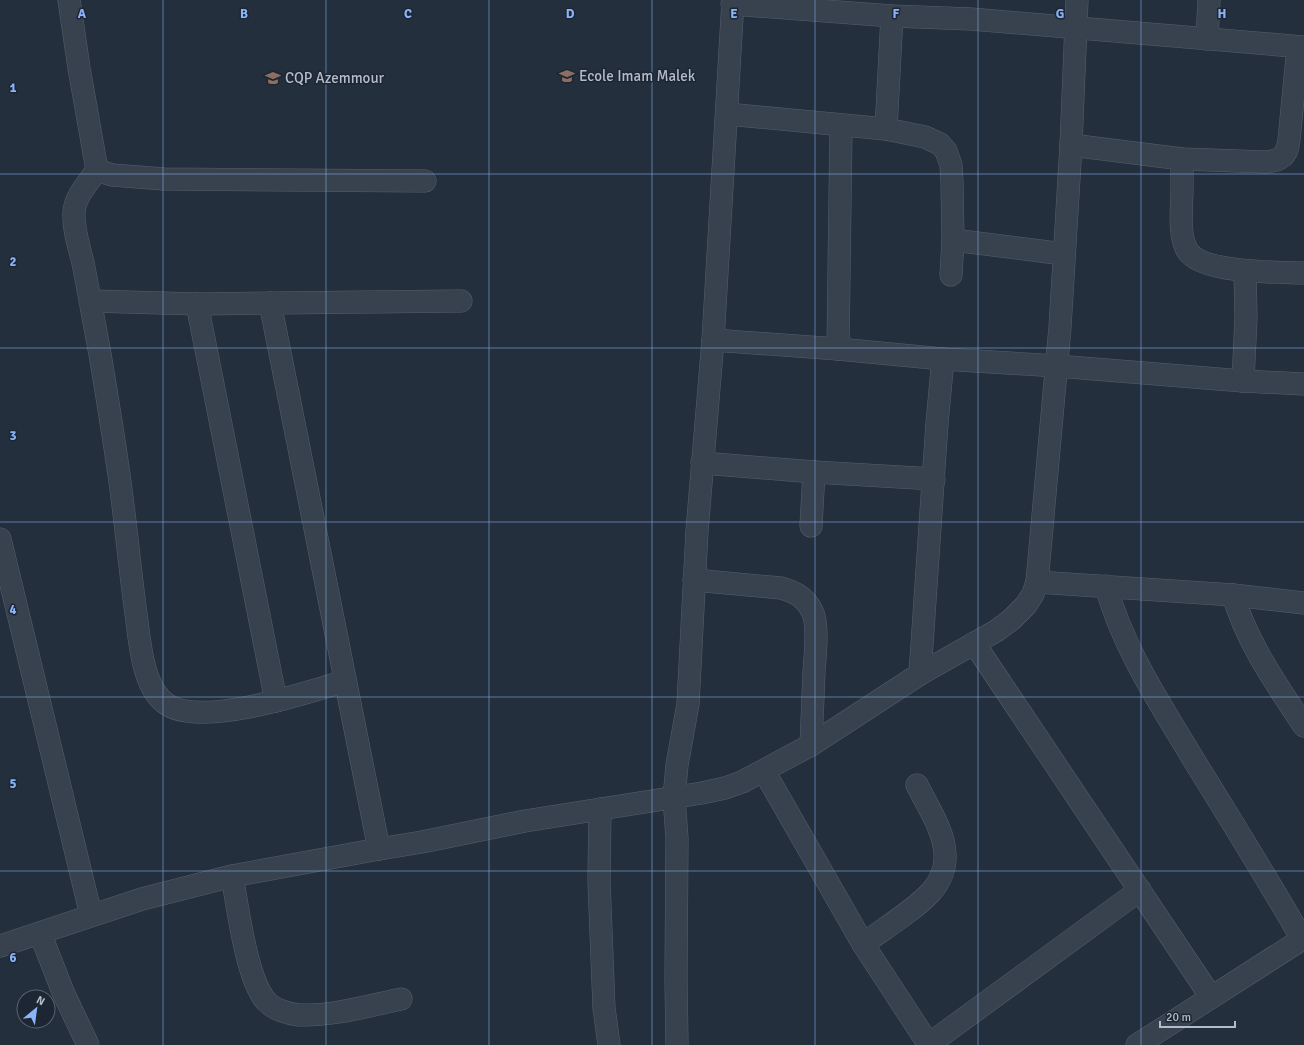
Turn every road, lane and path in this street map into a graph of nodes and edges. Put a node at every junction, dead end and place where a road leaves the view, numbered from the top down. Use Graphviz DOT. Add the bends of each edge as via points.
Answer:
graph roads {
  1 [pos="69,0"];
  2 [pos="1077,0"];
  3 [pos="1209,0"];
  4 [pos="733,2"];
  5 [pos="971,10"];
  6 [pos="892,16"];
  7 [pos="1076,28"];
  8 [pos="1207,39"];
  9 [pos="1301,47"];
  10 [pos="727,114"];
  11 [pos="841,126"];
  12 [pos="886,129"];
  13 [pos="1071,144"];
  14 [pos="1182,159"];
  15 [pos="97,170"];
  16 [pos="425,181"];
  17 [pos="953,240"];
  18 [pos="1064,254"];
  19 [pos="1245,271"];
  20 [pos="1304,273"];
  21 [pos="951,276"];
  22 [pos="461,301"];
  23 [pos="91,302"];
  24 [pos="270,303"];
  25 [pos="196,304"];
  26 [pos="713,340"];
  27 [pos="838,349"];
  28 [pos="943,359"];
  29 [pos="1057,366"];
  30 [pos="1243,381"];
  31 [pos="1304,384"];
  32 [pos="702,463"];
  33 [pos="814,472"];
  34 [pos="934,479"];
  35 [pos="811,526"];
  36 [pos="0,541"];
  37 [pos="694,580"];
  38 [pos="1037,582"];
  39 [pos="1106,586"];
  40 [pos="1233,595"];
  41 [pos="1304,602"];
  42 [pos="974,643"];
  43 [pos="920,674"];
  44 [pos="344,681"];
  45 [pos="276,701"];
  46 [pos="1304,726"];
  47 [pos="811,745"];
  48 [pos="764,771"];
  49 [pos="917,785"];
  50 [pos="674,798"];
  51 [pos="600,809"];
  52 [pos="379,848"];
  53 [pos="232,876"];
  54 [pos="1140,890"];
  55 [pos="91,915"];
  56 [pos="40,933"];
  57 [pos="1303,938"];
  58 [pos="863,944"];
  59 [pos="0,946"];
  60 [pos="1212,997"];
  61 [pos="401,999"];
  62 [pos="88,1045"];
  63 [pos="609,1045"];
  64 [pos="677,1045"];
  65 [pos="928,1045"];
  66 [pos="1137,1045"];
  1 -- 15 [label="street"];
  2 -- 7 [label="street"];
  3 -- 8 [label="street"];
  4 -- 6 [label="street"];
  4 -- 10 [label="street"];
  5 -- 6 [label="street"];
  5 -- 7 [label="street"];
  6 -- 12 [label="street"];
  7 -- 8 [label="street"];
  7 -- 13 [label="street"];
  8 -- 9 [label="street"];
  9 -- 14 [label="street" via="1289,140 1283,156 1266,162"];
  10 -- 11 [label="street"];
  10 -- 26 [label="street"];
  11 -- 12 [label="street"];
  11 -- 27 [label="street"];
  12 -- 17 [label="street" via="926,137 940,144 946,151 951,165"];
  13 -- 14 [label="street"];
  13 -- 18 [label="street"];
  14 -- 19 [label="street" via="1181,217 1187,249 1193,256 1205,262"];
  15 -- 16 [label="street" via="112,176 164,179"];
  15 -- 23 [label="street" via="78,199 74,210"];
  17 -- 18 [label="street"];
  17 -- 21 [label="street"];
  18 -- 29 [label="street"];
  19 -- 20 [label="street"];
  19 -- 30 [label="street"];
  22 -- 24 [label="street"];
  23 -- 25 [label="street"];
  23 -- 45 [label="street" via="120,482 139,632 152,689 168,705 192,713 227,711"];
  24 -- 25 [label="street"];
  24 -- 44 [label="street"];
  25 -- 45 [label="street"];
  26 -- 27 [label="street"];
  26 -- 32 [label="street"];
  27 -- 28 [label="street"];
  28 -- 29 [label="street"];
  28 -- 34 [label="street"];
  29 -- 30 [label="street"];
  29 -- 38 [label="street"];
  30 -- 31 [label="street"];
  32 -- 33 [label="street"];
  32 -- 37 [label="street"];
  33 -- 34 [label="street"];
  33 -- 35 [label="street"];
  34 -- 43 [label="street"];
  36 -- 55 [label="street"];
  37 -- 47 [label="street" via="781,588 792,591 808,603 813,612 816,642"];
  37 -- 50 [label="street" via="688,704 676,765"];
  38 -- 39 [label="street"];
  38 -- 42 [label="street" via="1030,600 1019,614"];
  39 -- 40 [label="street"];
  39 -- 57 [label="street" via="1111,605 1134,658"];
  40 -- 41 [label="street"];
  40 -- 46 [label="street" via="1252,641"];
  42 -- 43 [label="street"];
  42 -- 54 [label="street"];
  43 -- 47 [label="street"];
  44 -- 45 [label="street"];
  44 -- 52 [label="street"];
  47 -- 48 [label="street"];
  48 -- 50 [label="street" via="725,788"];
  48 -- 58 [label="street"];
  49 -- 58 [label="street" via="938,829 945,854 943,871 932,891"];
  50 -- 51 [label="street"];
  50 -- 64 [label="street" via="677,838"];
  51 -- 52 [label="street"];
  51 -- 63 [label="street" via="599,881 604,1008"];
  52 -- 53 [label="street"];
  53 -- 55 [label="street"];
  53 -- 61 [label="street" via="253,979 266,1001 288,1013 298,1015 345,1010"];
  54 -- 60 [label="street"];
  54 -- 65 [label="street"];
  55 -- 56 [label="street"];
  56 -- 59 [label="street"];
  56 -- 62 [label="street" via="63,992"];
  57 -- 60 [label="street"];
  58 -- 65 [label="street"];
  60 -- 66 [label="street"];
}
